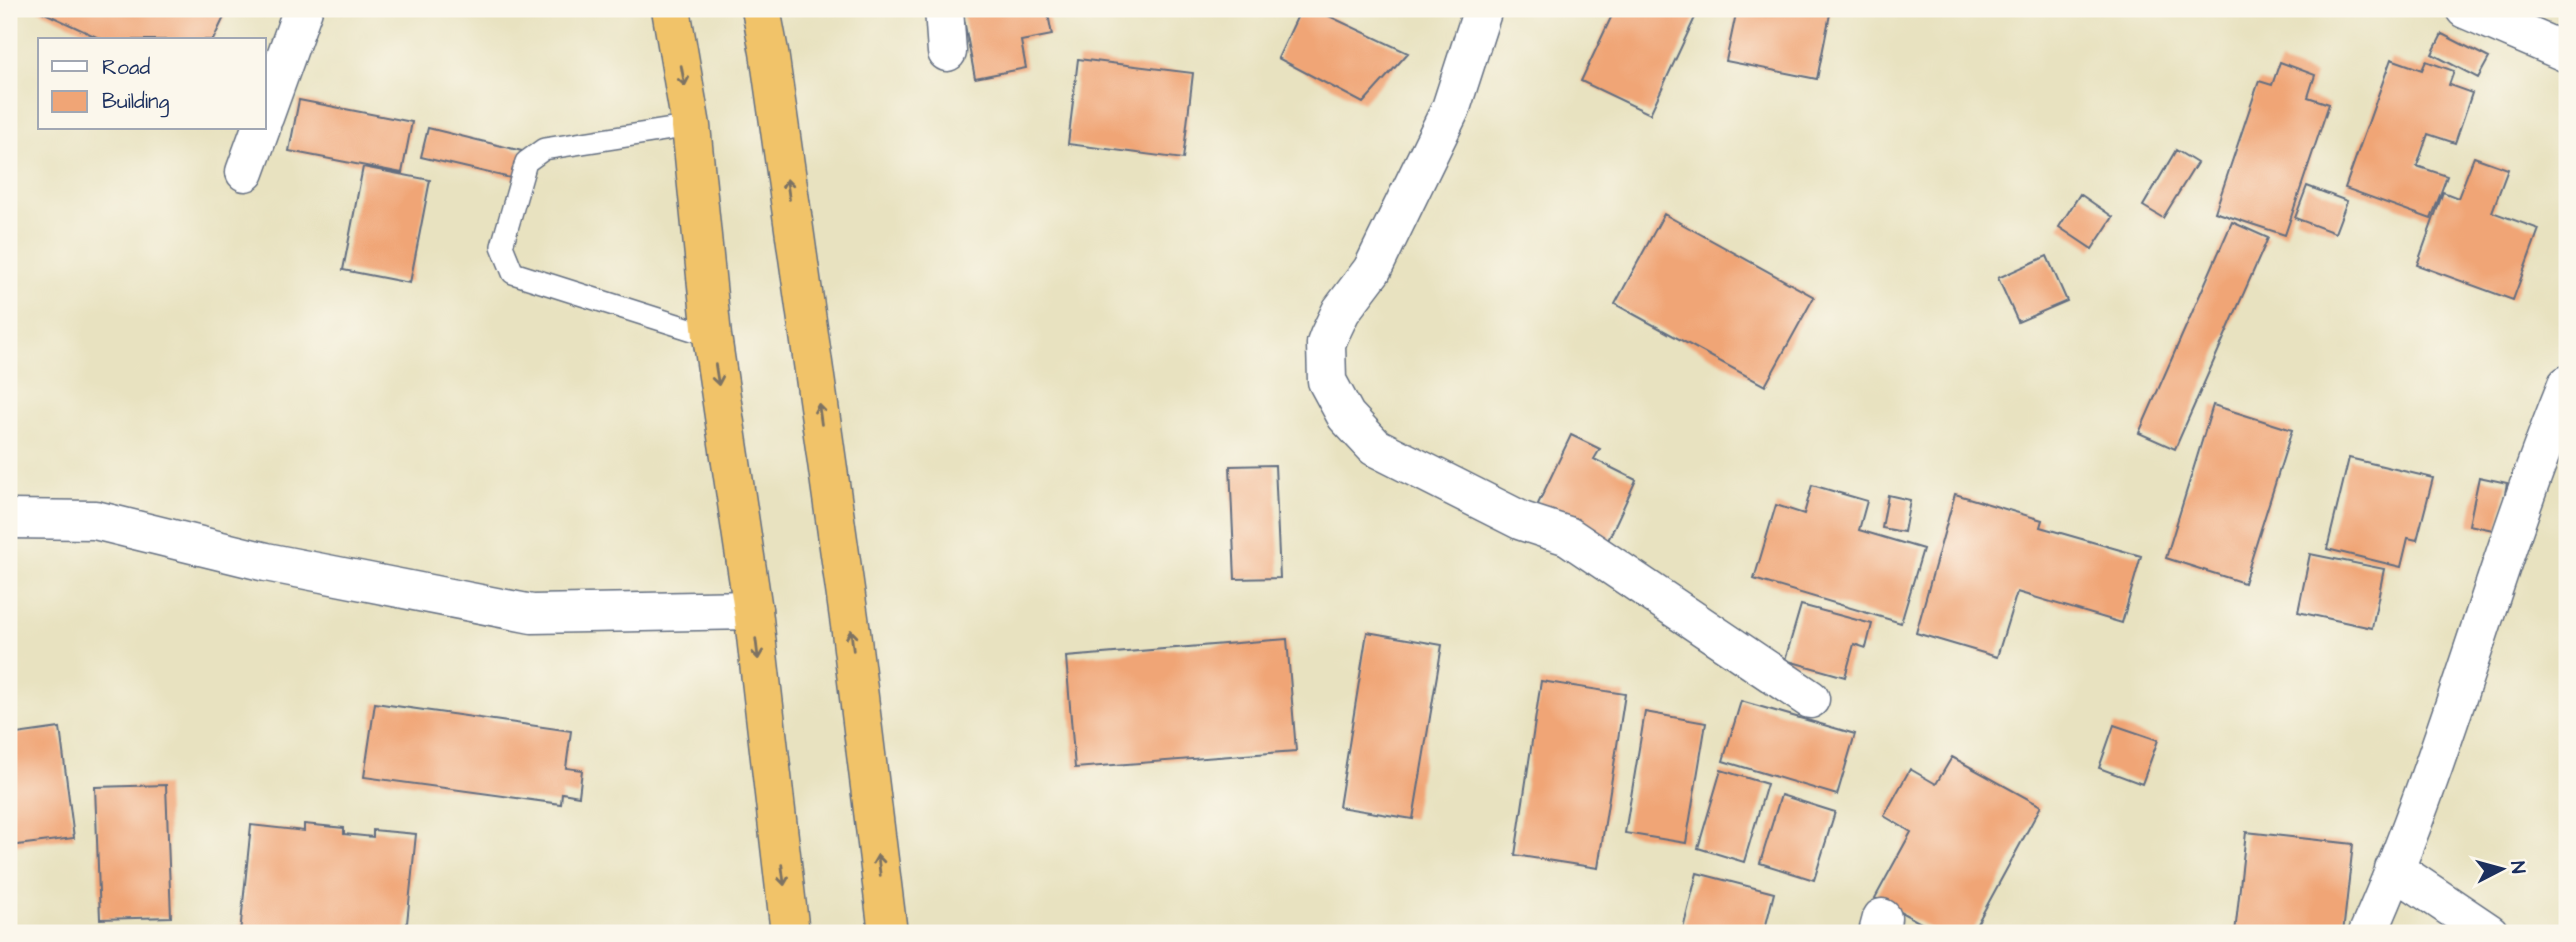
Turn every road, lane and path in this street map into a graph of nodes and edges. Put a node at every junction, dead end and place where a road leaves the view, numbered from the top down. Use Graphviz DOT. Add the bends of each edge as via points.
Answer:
graph roads {
  1 [pos="303,9"];
  2 [pos="671,9"];
  3 [pos="761,9"];
  4 [pos="944,9"];
  5 [pos="1483,9"];
  6 [pos="2465,9"];
  7 [pos="947,52"];
  8 [pos="2567,53"];
  9 [pos="266,111"];
  10 [pos="691,126"];
  11 [pos="260,130"];
  12 [pos="245,172"];
  13 [pos="712,335"];
  14 [pos="2567,385"];
  15 [pos="9,519"];
  16 [pos="753,610"];
  17 [pos="1810,699"];
  18 [pos="2395,869"];
  19 [pos="790,933"];
  20 [pos="888,933"];
  21 [pos="2368,933"];
  22 [pos="2489,933"];
  1 -- 9 [label="street"];
  2 -- 10 [label="highway, one-way"];
  20 -- 3 [label="highway, one-way" via="851,632"];
  4 -- 7 [label="street"];
  5 -- 17 [label="street" via="1451,108 1373,270 1329,336 1327,381 1346,416 1375,447 1522,522 1568,536"];
  6 -- 8 [label="street"];
  10 -- 13 [label="highway"];
  10 -- 13 [label="lane" via="544,149 526,162 502,246 513,273"];
  11 -- 12 [label="street"];
  13 -- 16 [label="highway, one-way"];
  14 -- 18 [label="street"];
  15 -- 16 [label="street" via="95,520 266,562 532,614"];
  16 -- 19 [label="highway, one-way"];
  18 -- 21 [label="street"];
  18 -- 22 [label="street"];
}
